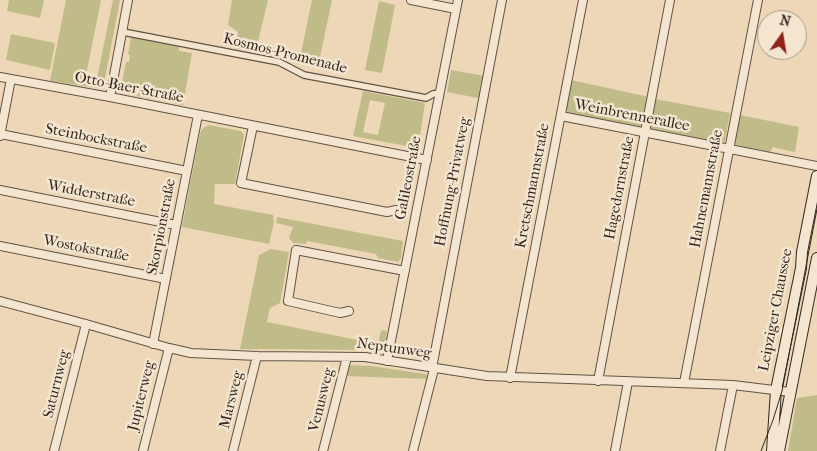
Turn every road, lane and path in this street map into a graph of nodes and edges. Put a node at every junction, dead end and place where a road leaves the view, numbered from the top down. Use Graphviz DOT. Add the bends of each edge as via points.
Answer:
graph roads {
  1 [pos="128,0"];
  2 [pos="411,0"];
  3 [pos="458,0"];
  4 [pos="502,0"];
  5 [pos="583,0"];
  6 [pos="670,0"];
  7 [pos="758,0"];
  8 [pos="456,9"];
  9 [pos="123,32"];
  10 [pos="0,77"];
  11 [pos="11,79"];
  12 [pos="439,93"];
  13 [pos="110,97"];
  14 [pos="198,115"];
  15 [pos="560,116"];
  16 [pos="253,126"];
  17 [pos="645,133"];
  18 [pos="0,135"];
  19 [pos="729,149"];
  20 [pos="427,160"];
  21 [pos="817,166"];
  22 [pos="187,171"];
  23 [pos="817,176"];
  24 [pos="0,190"];
  25 [pos="396,210"];
  26 [pos="176,226"];
  27 [pos="0,246"];
  28 [pos="817,258"];
  29 [pos="405,271"];
  30 [pos="166,279"];
  31 [pos="1,303"];
  32 [pos="348,311"];
  33 [pos="86,324"];
  34 [pos="152,344"];
  35 [pos="169,348"];
  36 [pos="257,356"];
  37 [pos="347,356"];
  38 [pos="387,361"];
  39 [pos="433,368"];
  40 [pos="510,378"];
  41 [pos="598,381"];
  42 [pos="628,382"];
  43 [pos="684,383"];
  44 [pos="733,385"];
  45 [pos="776,390"];
  46 [pos="790,392"];
  47 [pos="54,451"];
  48 [pos="143,451"];
  49 [pos="233,451"];
  50 [pos="323,451"];
  51 [pos="413,451"];
  52 [pos="615,451"];
  53 [pos="720,451"];
  54 [pos="772,451"];
  55 [pos="779,451"];
  1 -- 9 [label="street"];
  2 -- 8 [label="street"];
  3 -- 8 [label="street, Galileostraße"];
  4 -- 39 [label="street, Hoffnung-Privatweg"];
  5 -- 15 [label="street, Kretschmannstraße"];
  6 -- 17 [label="street, Hagedornstraße"];
  7 -- 19 [label="street, Hahnemannstraße"];
  8 -- 12 [label="street, Galileostraße"];
  9 -- 12 [label="street, Kosmos-Promenade" via="279,62 304,75 348,84 425,98"];
  9 -- 13 [label="street"];
  10 -- 11 [label="street, Otto-Baer-Straße"];
  11 -- 13 [label="street, Otto-Baer-Straße"];
  11 -- 18 [label="street"];
  12 -- 20 [label="street, Galileostraße"];
  13 -- 14 [label="street, Otto-Baer-Straße"];
  14 -- 16 [label="street, Otto-Baer-Straße"];
  14 -- 22 [label="street, Skorpionstraße"];
  15 -- 17 [label="street, Weinbrennerallee"];
  15 -- 40 [label="street, Kretschmannstraße"];
  16 -- 20 [label="street, Otto-Baer-Straße"];
  16 -- 25 [label="street" via="241,183 387,212"];
  17 -- 19 [label="street, Weinbrennerallee"];
  17 -- 41 [label="street, Hagedornstraße"];
  18 -- 22 [label="street, Steinbockstraße"];
  19 -- 21 [label="street, Weinbrennerallee"];
  19 -- 43 [label="street, Hahnemannstraße"];
  20 -- 29 [label="street, Galileostraße"];
  22 -- 26 [label="street, Skorpionstraße"];
  23 -- 45 [label="main road, Leipziger Chaussee"];
  24 -- 26 [label="street, Widderstraße"];
  26 -- 30 [label="street, Skorpionstraße"];
  27 -- 30 [label="street, Wostokstraße"];
  28 -- 46 [label="main road, Leipziger Chaussee"];
  29 -- 32 [label="street" via="296,250 288,301 340,313"];
  29 -- 38 [label="street, Galileostraße"];
  30 -- 34 [label="street, Skorpionstraße"];
  31 -- 33 [label="street, Neptunweg"];
  33 -- 34 [label="street, Neptunweg"];
  33 -- 47 [label="street, Saturnweg"];
  34 -- 35 [label="street, Neptunweg"];
  35 -- 36 [label="street, Neptunweg" via="212,355"];
  35 -- 48 [label="street, Jupiterweg"];
  36 -- 37 [label="street, Neptunweg"];
  36 -- 49 [label="street, Marsweg"];
  37 -- 38 [label="street, Neptunweg"];
  37 -- 50 [label="street, Venusweg"];
  38 -- 39 [label="street, Neptunweg"];
  39 -- 40 [label="street, Neptunweg"];
  39 -- 51 [label="street, Hoffnung-Privatweg"];
  40 -- 41 [label="street, Neptunweg"];
  41 -- 42 [label="street, Neptunweg"];
  42 -- 43 [label="street, Neptunweg"];
  42 -- 52 [label="street"];
  43 -- 44 [label="street, Neptunweg"];
  44 -- 45 [label="street, Neptunweg"];
  44 -- 53 [label="street"];
  45 -- 46 [label="street, Neptunweg"];
  45 -- 54 [label="main road, Leipziger Chaussee"];
  46 -- 55 [label="main road, Leipziger Chaussee"];
}
